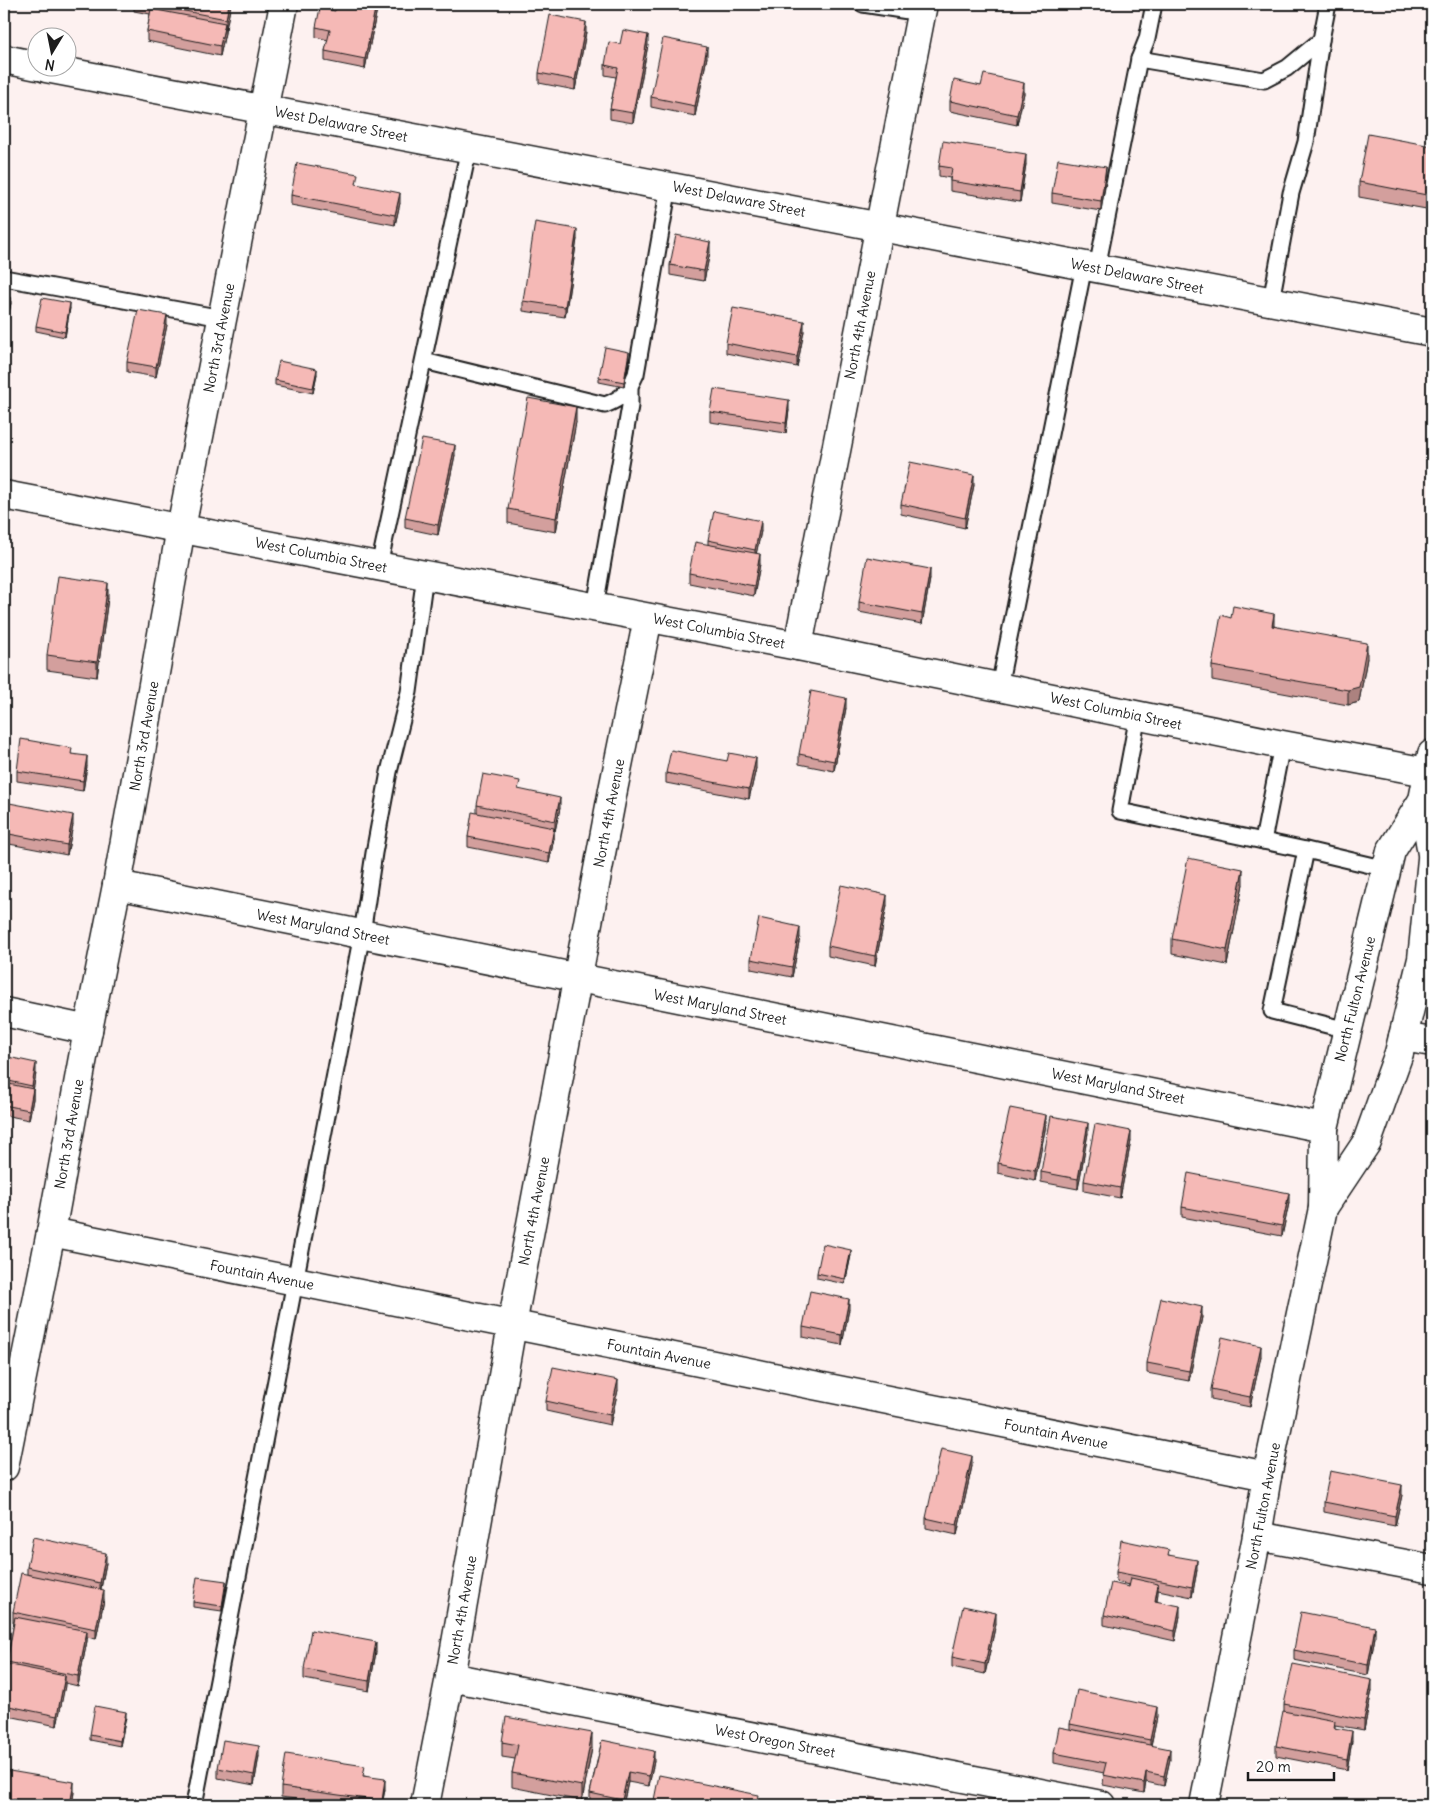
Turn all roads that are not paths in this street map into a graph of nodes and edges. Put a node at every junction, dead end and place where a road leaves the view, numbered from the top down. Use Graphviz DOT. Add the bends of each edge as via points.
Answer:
graph roads {
  1 [pos="284,4"];
  2 [pos="863,4"];
  3 [pos="1154,4"];
  4 [pos="1328,4"];
  5 [pos="922,9"];
  6 [pos="1322,40"];
  7 [pos="1139,59"];
  8 [pos="4,60"];
  9 [pos="28,64"];
  10 [pos="78,74"];
  11 [pos="264,109"];
  12 [pos="469,148"];
  13 [pos="669,186"];
  14 [pos="879,225"];
  15 [pos="1090,267"];
  16 [pos="4,278"];
  17 [pos="1271,301"];
  18 [pos="222,318"];
  19 [pos="1432,332"];
  20 [pos="424,361"];
  21 [pos="630,388"];
  22 [pos="4,495"];
  23 [pos="182,528"];
  24 [pos="379,566"];
  25 [pos="425,575"];
  26 [pos="595,608"];
  27 [pos="648,618"];
  28 [pos="798,646"];
  29 [pos="999,687"];
  30 [pos="1138,715"];
  31 [pos="1282,745"];
  32 [pos="1431,767"];
  33 [pos="1423,800"];
  34 [pos="1264,841"];
  35 [pos="1306,850"];
  36 [pos="1432,854"];
  37 [pos="1432,859"];
  38 [pos="1386,869"];
  39 [pos="117,885"];
  40 [pos="1430,911"];
  41 [pos="362,934"];
  42 [pos="579,978"];
  43 [pos="4,1012"];
  44 [pos="88,1030"];
  45 [pos="1348,1030"];
  46 [pos="1403,1037"];
  47 [pos="1432,1042"];
  48 [pos="1324,1128"];
  49 [pos="1323,1208"];
  50 [pos="51,1232"];
  51 [pos="296,1281"];
  52 [pos="512,1325"];
  53 [pos="4,1467"];
  54 [pos="1267,1476"];
  55 [pos="1258,1536"];
  56 [pos="1432,1569"];
  57 [pos="450,1677"];
  58 [pos="194,1805"];
  59 [pos="425,1805"];
  60 [pos="1100,1805"];
  61 [pos="1204,1805"];
  1 -- 11 [label="street, North 3rd Avenue"];
  2 -- 5 [label="lane"];
  3 -- 7 [label="lane"];
  4 -- 6 [label="lane"];
  5 -- 14 [label="street, North 4th Avenue"];
  6 -- 7 [label="lane" via="1287,68 1264,80"];
  6 -- 17 [label="lane" via="1306,142 1291,193"];
  7 -- 15 [label="lane"];
  8 -- 9 [label="street"];
  10 -- 11 [label="street, West Delaware Street"];
  11 -- 12 [label="street, West Delaware Street"];
  11 -- 18 [label="street, North 3rd Avenue"];
  12 -- 13 [label="street, West Delaware Street"];
  12 -- 20 [label="lane"];
  13 -- 14 [label="street, West Delaware Street"];
  13 -- 21 [label="lane" via="636,374"];
  14 -- 15 [label="street, West Delaware Street"];
  14 -- 28 [label="street, North 4th Avenue"];
  15 -- 17 [label="street, West Delaware Street"];
  15 -- 29 [label="lane"];
  16 -- 18 [label="lane"];
  17 -- 19 [label="street, West Delaware Street"];
  18 -- 23 [label="street, North 3rd Avenue"];
  20 -- 21 [label="lane" via="605,405 619,400"];
  20 -- 24 [label="lane"];
  21 -- 26 [label="lane" via="630,406"];
  22 -- 23 [label="street, West Columbia Street"];
  23 -- 24 [label="street, West Columbia Street"];
  23 -- 39 [label="street, North 3rd Avenue"];
  24 -- 25 [label="street, West Columbia Street"];
  25 -- 26 [label="street, West Columbia Street"];
  25 -- 41 [label="lane" via="409,692 389,772"];
  26 -- 27 [label="street, West Columbia Street"];
  27 -- 28 [label="street, West Columbia Street"];
  27 -- 42 [label="street, North 4th Avenue"];
  28 -- 29 [label="street, West Columbia Street"];
  29 -- 30 [label="street, West Columbia Street"];
  30 -- 31 [label="street, West Columbia Street"];
  30 -- 34 [label="lane" via="1120,811"];
  31 -- 32 [label="street, West Columbia Street"];
  31 -- 34 [label="lane"];
  32 -- 33 [label="street, North Fulton Avenue"];
  33 -- 36 [label="street, North Fulton Avenue"];
  33 -- 38 [label="street, North Fulton Avenue" via="1391,851"];
  34 -- 35 [label="lane"];
  35 -- 38 [label="lane"];
  35 -- 45 [label="lane" via="1272,1011"];
  37 -- 40 [label="street, North Fulton Avenue"];
  38 -- 45 [label="street, North Fulton Avenue"];
  39 -- 41 [label="street, West Maryland Street"];
  39 -- 44 [label="street, North 3rd Avenue"];
  40 -- 46 [label="street, North Fulton Avenue"];
  41 -- 42 [label="street, West Maryland Street"];
  41 -- 51 [label="lane"];
  42 -- 48 [label="street, West Maryland Street"];
  42 -- 52 [label="street, North 4th Avenue"];
  43 -- 44 [label="street"];
  44 -- 50 [label="street, North 3rd Avenue"];
  45 -- 48 [label="street, North Fulton Avenue"];
  46 -- 47 [label="street"];
  46 -- 49 [label="street, North Fulton Avenue" via="1367,1142"];
  48 -- 49 [label="street, North Fulton Avenue"];
  49 -- 54 [label="street, North Fulton Avenue"];
  50 -- 51 [label="street, Fountain Avenue"];
  50 -- 53 [label="street, North 3rd Avenue"];
  51 -- 52 [label="street, Fountain Avenue"];
  51 -- 58 [label="lane"];
  52 -- 54 [label="street, Fountain Avenue"];
  52 -- 57 [label="street, North 4th Avenue"];
  54 -- 55 [label="street, North Fulton Avenue"];
  55 -- 56 [label="street"];
  55 -- 61 [label="street, North Fulton Avenue"];
  57 -- 59 [label="street, North 4th Avenue"];
  57 -- 60 [label="street, West Oregon Street"];
}
